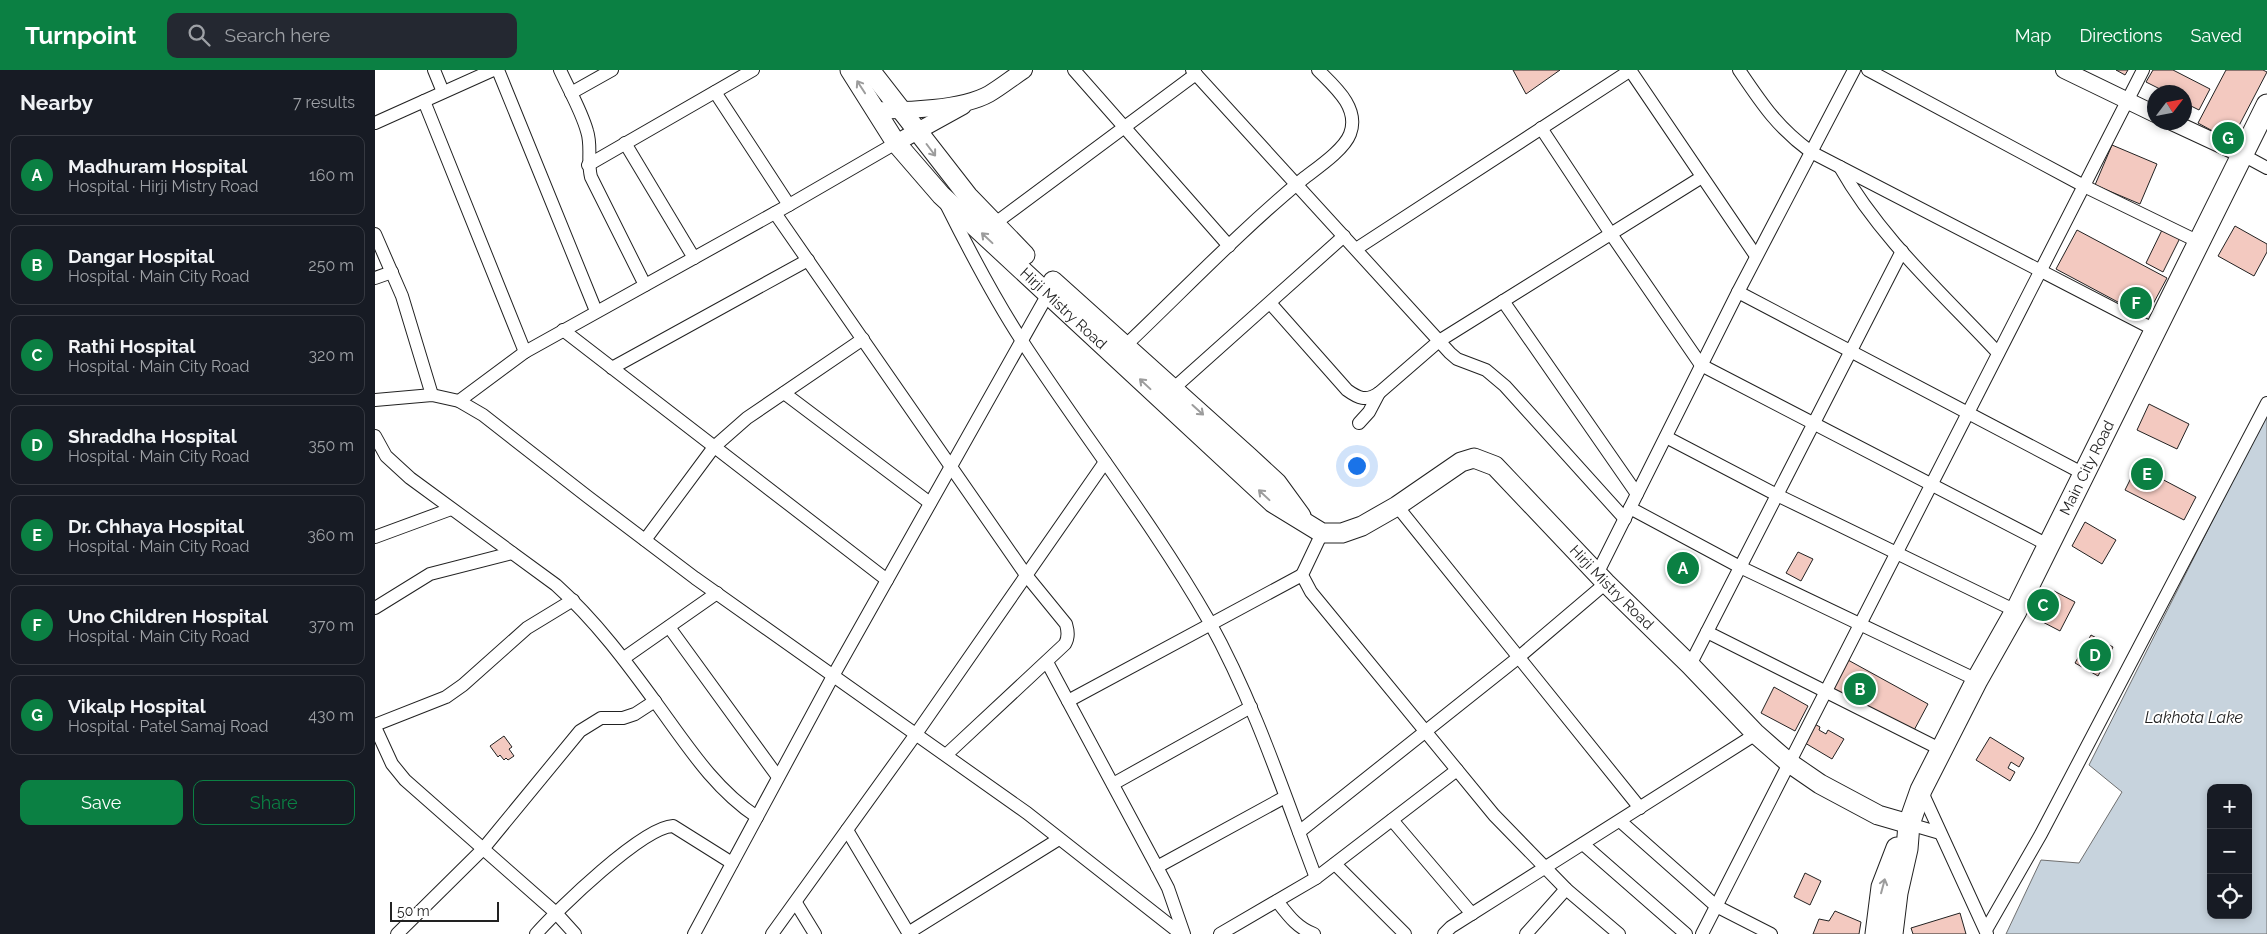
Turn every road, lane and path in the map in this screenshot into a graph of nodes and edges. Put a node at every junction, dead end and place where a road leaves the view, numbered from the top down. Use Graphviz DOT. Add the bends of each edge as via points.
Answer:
graph roads {
  1 [pos="434,70"];
  2 [pos="493,70"];
  3 [pos="498,70"];
  4 [pos="560,70"];
  5 [pos="612,70"];
  6 [pos="753,70"];
  7 [pos="850,70"];
  8 [pos="870,70"];
  9 [pos="1024,70"];
  10 [pos="1074,70"];
  11 [pos="1318,70"];
  12 [pos="1631,70"];
  13 [pos="1739,70"];
  14 [pos="1854,70"];
  15 [pos="1868,70"];
  16 [pos="2064,70"];
  17 [pos="2143,70"];
  18 [pos="1194,72"];
  19 [pos="443,92"];
  20 [pos="715,92"];
  21 [pos="571,93"];
  22 [pos="424,100"];
  23 [pos="2127,101"];
  24 [pos="969,102"];
  25 [pos="2267,105"];
  26 [pos="875,110"];
  27 [pos="2147,110"];
  28 [pos="901,111"];
  29 [pos="375,123"];
  30 [pos="1124,128"];
  31 [pos="1541,128"];
  32 [pos="2189,130"];
  33 [pos="917,132"];
  34 [pos="625,143"];
  35 [pos="896,143"];
  36 [pos="1811,152"];
  37 [pos="2243,155"];
  38 [pos="588,165"];
  39 [pos="1840,166"];
  40 [pos="2267,168"];
  41 [pos="1702,177"];
  42 [pos="1296,185"];
  43 [pos="2084,186"];
  44 [pos="941,195"];
  45 [pos="789,205"];
  46 [pos="775,213"];
  47 [pos="994,224"];
  48 [pos="375,234"];
  49 [pos="1611,234"];
  50 [pos="1344,236"];
  51 [pos="2199,242"];
  52 [pos="1229,246"];
  53 [pos="1356,249"];
  54 [pos="1902,251"];
  55 [pos="1756,256"];
  56 [pos="694,258"];
  57 [pos="808,260"];
  58 [pos="2041,269"];
  59 [pos="392,272"];
  60 [pos="375,278"];
  61 [pos="645,285"];
  62 [pos="1738,292"];
  63 [pos="1048,294"];
  64 [pos="1503,301"];
  65 [pos="1269,303"];
  66 [pos="597,311"];
  67 [pos="563,330"];
  68 [pos="2155,330"];
  69 [pos="863,339"];
  70 [pos="1021,341"];
  71 [pos="1439,341"];
  72 [pos="1125,346"];
  73 [pos="525,352"];
  74 [pos="1850,352"];
  75 [pos="1998,353"];
  76 [pos="1701,365"];
  77 [pos="612,368"];
  78 [pos="1174,388"];
  79 [pos="784,393"];
  80 [pos="1379,393"];
  81 [pos="431,395"];
  82 [pos="375,400"];
  83 [pos="459,401"];
  84 [pos="2267,403"];
  85 [pos="1967,414"];
  86 [pos="1359,423"];
  87 [pos="1813,424"];
  88 [pos="375,436"];
  89 [pos="1666,437"];
  90 [pos="714,447"];
  91 [pos="1105,462"];
  92 [pos="951,465"];
  93 [pos="2084,474"];
  94 [pos="1930,485"];
  95 [pos="1637,494"];
  96 [pos="1777,495"];
  97 [pos="930,503"];
  98 [pos="1397,506"];
  99 [pos="451,508"];
  100 [pos="1628,513"];
  101 [pos="1304,521"];
  102 [pos="1322,533"];
  103 [pos="375,538"];
  104 [pos="645,540"];
  105 [pos="2048,545"];
  106 [pos="512,553"];
  107 [pos="1895,553"];
  108 [pos="1740,568"];
  109 [pos="1302,575"];
  110 [pos="1027,576"];
  111 [pos="1602,579"];
  112 [pos="887,580"];
  113 [pos="717,593"];
  114 [pos="573,600"];
  115 [pos="375,608"];
  116 [pos="2016,611"];
  117 [pos="1210,623"];
  118 [pos="1859,624"];
  119 [pos="669,626"];
  120 [pos="1707,632"];
  121 [pos="1519,657"];
  122 [pos="624,658"];
  123 [pos="1047,662"];
  124 [pos="1690,665"];
  125 [pos="833,676"];
  126 [pos="1977,680"];
  127 [pos="1824,692"];
  128 [pos="1067,701"];
  129 [pos="655,702"];
  130 [pos="1251,707"];
  131 [pos="375,726"];
  132 [pos="1426,731"];
  133 [pos="916,734"];
  134 [pos="1756,734"];
  135 [pos="1942,750"];
  136 [pos="946,755"];
  137 [pos="1788,762"];
  138 [pos="1457,770"];
  139 [pos="778,777"];
  140 [pos="1113,784"];
  141 [pos="1921,790"];
  142 [pos="1285,797"];
  143 [pos="1639,808"];
  144 [pos="757,817"];
  145 [pos="1392,820"];
  146 [pos="1620,820"];
  147 [pos="1909,827"];
  148 [pos="847,830"];
  149 [pos="1299,832"];
  150 [pos="1940,833"];
  151 [pos="1059,839"];
  152 [pos="1583,844"];
  153 [pos="483,849"];
  154 [pos="732,863"];
  155 [pos="1335,864"];
  156 [pos="1157,868"];
  157 [pos="1545,868"];
  158 [pos="1316,878"];
  159 [pos="1567,889"];
  160 [pos="1277,901"];
  161 [pos="796,903"];
  162 [pos="1715,906"];
  163 [pos="556,913"];
  164 [pos="1472,914"];
  165 [pos="1986,932"];
  166 [pos="397,934"];
  167 [pos="536,934"];
  168 [pos="575,934"];
  169 [pos="694,934"];
  170 [pos="772,934"];
  171 [pos="815,934"];
  172 [pos="909,934"];
  173 [pos="1183,934"];
  174 [pos="1219,934"];
  175 [pos="1314,934"];
  176 [pos="1405,934"];
  177 [pos="1444,934"];
  178 [pos="1526,934"];
  179 [pos="1619,934"];
  180 [pos="1687,934"];
  181 [pos="1702,934"];
  182 [pos="1771,934"];
  183 [pos="1876,934"];
  184 [pos="1892,934"];
  1 -- 19 [label="street"];
  2 -- 19 [label="street"];
  3 -- 66 [label="street"];
  4 -- 21 [label="street"];
  5 -- 21 [label="street"];
  6 -- 20 [label="street"];
  26 -- 7 [label="main road, Hirji Mistry Road, one-way"];
  8 -- 28 [label="main road, Hirji Mistry Road"];
  9 -- 24 [label="street" via="988,94"];
  10 -- 30 [label="street"];
  11 -- 42 [label="street" via="1348,103 1353,122 1350,135 1341,147"];
  12 -- 31 [label="street"];
  12 -- 41 [label="street"];
  13 -- 36 [label="street" via="1775,121"];
  14 -- 36 [label="street"];
  15 -- 43 [label="street"];
  16 -- 23 [label="street"];
  17 -- 23 [label="street"];
  18 -- 30 [label="street"];
  18 -- 42 [label="street"];
  19 -- 22 [label="street"];
  20 -- 34 [label="street"];
  20 -- 45 [label="street"];
  21 -- 38 [label="street" via="587,131"];
  22 -- 29 [label="street"];
  22 -- 73 [label="street"];
  23 -- 27 [label="street"];
  23 -- 43 [label="street"];
  24 -- 28 [label="street"];
  24 -- 33 [label="street"];
  25 -- 37 [label="main road, Main City Road"];
  26 -- 28 [label="street"];
  26 -- 35 [label="main road, Hirji Mistry Road"];
  28 -- 33 [label="main road, Hirji Mistry Road"];
  30 -- 47 [label="street"];
  30 -- 52 [label="street"];
  31 -- 49 [label="street"];
  31 -- 53 [label="street"];
  32 -- 37 [label="street"];
  33 -- 35 [label="street"];
  33 -- 47 [label="main road, Hirji Mistry Road, one-way"];
  34 -- 38 [label="street"];
  34 -- 56 [label="street"];
  35 -- 44 [label="main road, Hirji Mistry Road"];
  35 -- 45 [label="street"];
  36 -- 39 [label="street"];
  36 -- 55 [label="street"];
  37 -- 40 [label="street"];
  37 -- 51 [label="main road, Main City Road"];
  38 -- 61 [label="street" via="599,196"];
  39 -- 54 [label="street" via="1864,206"];
  39 -- 58 [label="street"];
  41 -- 49 [label="street"];
  41 -- 55 [label="street"];
  42 -- 50 [label="street"];
  42 -- 52 [label="street"];
  43 -- 51 [label="street"];
  43 -- 58 [label="street"];
  63 -- 44 [label="main road, Hirji Mistry Road, one-way"];
  44 -- 70 [label="street"];
  45 -- 46 [label="street"];
  46 -- 56 [label="street"];
  46 -- 57 [label="street"];
  47 -- 72 [label="main road, Hirji Mistry Road"];
  48 -- 59 [label="street"];
  49 -- 64 [label="street"];
  49 -- 76 [label="street"];
  50 -- 53 [label="street"];
  50 -- 65 [label="street"];
  51 -- 68 [label="main road, Main City Road"];
  52 -- 72 [label="street"];
  53 -- 71 [label="street"];
  54 -- 74 [label="street"];
  54 -- 75 [label="street"];
  55 -- 62 [label="street"];
  56 -- 61 [label="street"];
  57 -- 69 [label="street"];
  57 -- 77 [label="street"];
  58 -- 68 [label="street"];
  58 -- 75 [label="street"];
  59 -- 60 [label="street"];
  59 -- 81 [label="street"];
  61 -- 66 [label="street"];
  62 -- 74 [label="street"];
  62 -- 76 [label="street"];
  63 -- 70 [label="street"];
  101 -- 63 [label="main road, Hirji Mistry Road, one-way" via="1273,504"];
  64 -- 71 [label="street"];
  64 -- 95 [label="street"];
  65 -- 78 [label="street"];
  65 -- 80 [label="street" via="1347,390 1357,398 1367,399"];
  66 -- 67 [label="street"];
  67 -- 73 [label="street"];
  67 -- 77 [label="street"];
  68 -- 93 [label="main road, Main City Road"];
  69 -- 79 [label="street"];
  69 -- 92 [label="street"];
  70 -- 91 [label="street"];
  70 -- 92 [label="street"];
  71 -- 80 [label="street"];
  71 -- 100 [label="street" via="1457,359 1486,370 1505,386"];
  72 -- 78 [label="main road, Hirji Mistry Road"];
  73 -- 83 [label="street"];
  74 -- 85 [label="street"];
  74 -- 87 [label="street"];
  75 -- 85 [label="street"];
  76 -- 87 [label="street"];
  76 -- 89 [label="street"];
  77 -- 90 [label="street"];
  78 -- 101 [label="main road, Hirji Mistry Road, one-way" via="1277,483"];
  79 -- 90 [label="street" via="747,418"];
  79 -- 97 [label="street"];
  80 -- 86 [label="street"];
  81 -- 82 [label="street"];
  81 -- 83 [label="street"];
  83 -- 104 [label="street" via="483,415"];
  84 -- 165 [label="street" via="2041,834"];
  85 -- 93 [label="street"];
  85 -- 94 [label="street"];
  87 -- 94 [label="street"];
  87 -- 96 [label="street"];
  88 -- 99 [label="street" via="396,466"];
  89 -- 95 [label="street"];
  89 -- 96 [label="street"];
  90 -- 104 [label="street"];
  90 -- 112 [label="street"];
  91 -- 110 [label="street"];
  91 -- 117 [label="street" via="1153,530"];
  92 -- 97 [label="street"];
  92 -- 110 [label="street"];
  93 -- 105 [label="main road, Main City Road"];
  94 -- 105 [label="street"];
  94 -- 107 [label="street"];
  95 -- 100 [label="street"];
  96 -- 107 [label="street"];
  96 -- 108 [label="street"];
  97 -- 112 [label="street"];
  98 -- 102 [label="main road, Hirji Mistry Road" via="1362,526 1342,533"];
  98 -- 111 [label="main road, Hirji Mistry Road" via="1461,462 1474,458 1483,460 1495,466"];
  98 -- 121 [label="street"];
  99 -- 103 [label="street"];
  99 -- 106 [label="street"];
  100 -- 108 [label="street"];
  100 -- 111 [label="street"];
  101 -- 102 [label="main road, Hirji Mistry Road"];
  102 -- 109 [label="street"];
  104 -- 113 [label="street"];
  105 -- 116 [label="main road, Main City Road"];
  106 -- 114 [label="street"];
  106 -- 115 [label="street" via="430,574"];
  107 -- 116 [label="street"];
  107 -- 118 [label="street"];
  108 -- 118 [label="street"];
  108 -- 120 [label="street"];
  109 -- 117 [label="street"];
  109 -- 132 [label="street" via="1339,628"];
  110 -- 123 [label="street" via="1068,630 1065,644"];
  110 -- 133 [label="street"];
  111 -- 121 [label="street"];
  111 -- 124 [label="main road, Hirji Mistry Road"];
  112 -- 125 [label="street"];
  113 -- 119 [label="street"];
  113 -- 125 [label="street"];
  114 -- 122 [label="street"];
  114 -- 131 [label="street" via="527,628 446,697"];
  116 -- 126 [label="main road, Main City Road"];
  117 -- 128 [label="street"];
  117 -- 130 [label="street"];
  118 -- 126 [label="street"];
  118 -- 127 [label="street"];
  119 -- 122 [label="street"];
  119 -- 139 [label="street"];
  120 -- 124 [label="street"];
  120 -- 127 [label="street"];
  121 -- 132 [label="street"];
  121 -- 143 [label="street"];
  122 -- 129 [label="street"];
  123 -- 128 [label="street"];
  123 -- 136 [label="street"];
  124 -- 134 [label="main road, Hirji Mistry Road"];
  125 -- 133 [label="street"];
  125 -- 139 [label="street"];
  126 -- 135 [label="main road, Main City Road"];
  127 -- 135 [label="street"];
  127 -- 137 [label="street"];
  128 -- 140 [label="street"];
  129 -- 144 [label="street" via="726,793"];
  129 -- 153 [label="street" via="623,718 601,718 580,731"];
  130 -- 140 [label="street"];
  130 -- 142 [label="street"];
  131 -- 153 [label="street" via="392,764 405,780"];
  132 -- 138 [label="street"];
  132 -- 149 [label="street"];
  133 -- 136 [label="street"];
  133 -- 148 [label="street"];
  134 -- 137 [label="main road, Hirji Mistry Road"];
  134 -- 143 [label="street"];
  135 -- 141 [label="main road, Main City Road"];
  136 -- 151 [label="street"];
  137 -- 147 [label="main road, Hirji Mistry Road" via="1820,784 1878,815"];
  137 -- 162 [label="street"];
  138 -- 145 [label="street"];
  138 -- 157 [label="street" via="1494,815"];
  139 -- 144 [label="street"];
  140 -- 156 [label="street"];
  141 -- 147 [label="main road, Main City Road"];
  141 -- 150 [label="street"];
  142 -- 149 [label="street"];
  142 -- 156 [label="street"];
  143 -- 146 [label="street"];
  144 -- 154 [label="street"];
  145 -- 155 [label="street"];
  145 -- 164 [label="street"];
  146 -- 152 [label="street"];
  146 -- 162 [label="street"];
  147 -- 150 [label="street"];
  183 -- 147 [label="main road, Main City Road, one-way" via="1882,886 1895,850"];
  147 -- 184 [label="main road, Main City Road"];
  148 -- 161 [label="street"];
  148 -- 172 [label="street"];
  149 -- 158 [label="street"];
  150 -- 165 [label="street"];
  151 -- 172 [label="street"];
  151 -- 173 [label="street"];
  152 -- 157 [label="street"];
  152 -- 180 [label="street"];
  153 -- 163 [label="street"];
  153 -- 166 [label="street"];
  154 -- 163 [label="street" via="673,826 668,826 609,864"];
  154 -- 169 [label="street"];
  155 -- 158 [label="street"];
  155 -- 176 [label="street"];
  156 -- 173 [label="street" via="1168,888"];
  157 -- 159 [label="street"];
  157 -- 164 [label="street"];
  158 -- 160 [label="street"];
  159 -- 178 [label="street"];
  159 -- 179 [label="street"];
  160 -- 174 [label="street"];
  160 -- 175 [label="street" via="1293,922"];
  161 -- 170 [label="street"];
  161 -- 171 [label="street"];
  162 -- 181 [label="street"];
  162 -- 182 [label="street"];
  163 -- 167 [label="street"];
  163 -- 168 [label="street"];
  164 -- 177 [label="street"];
}
